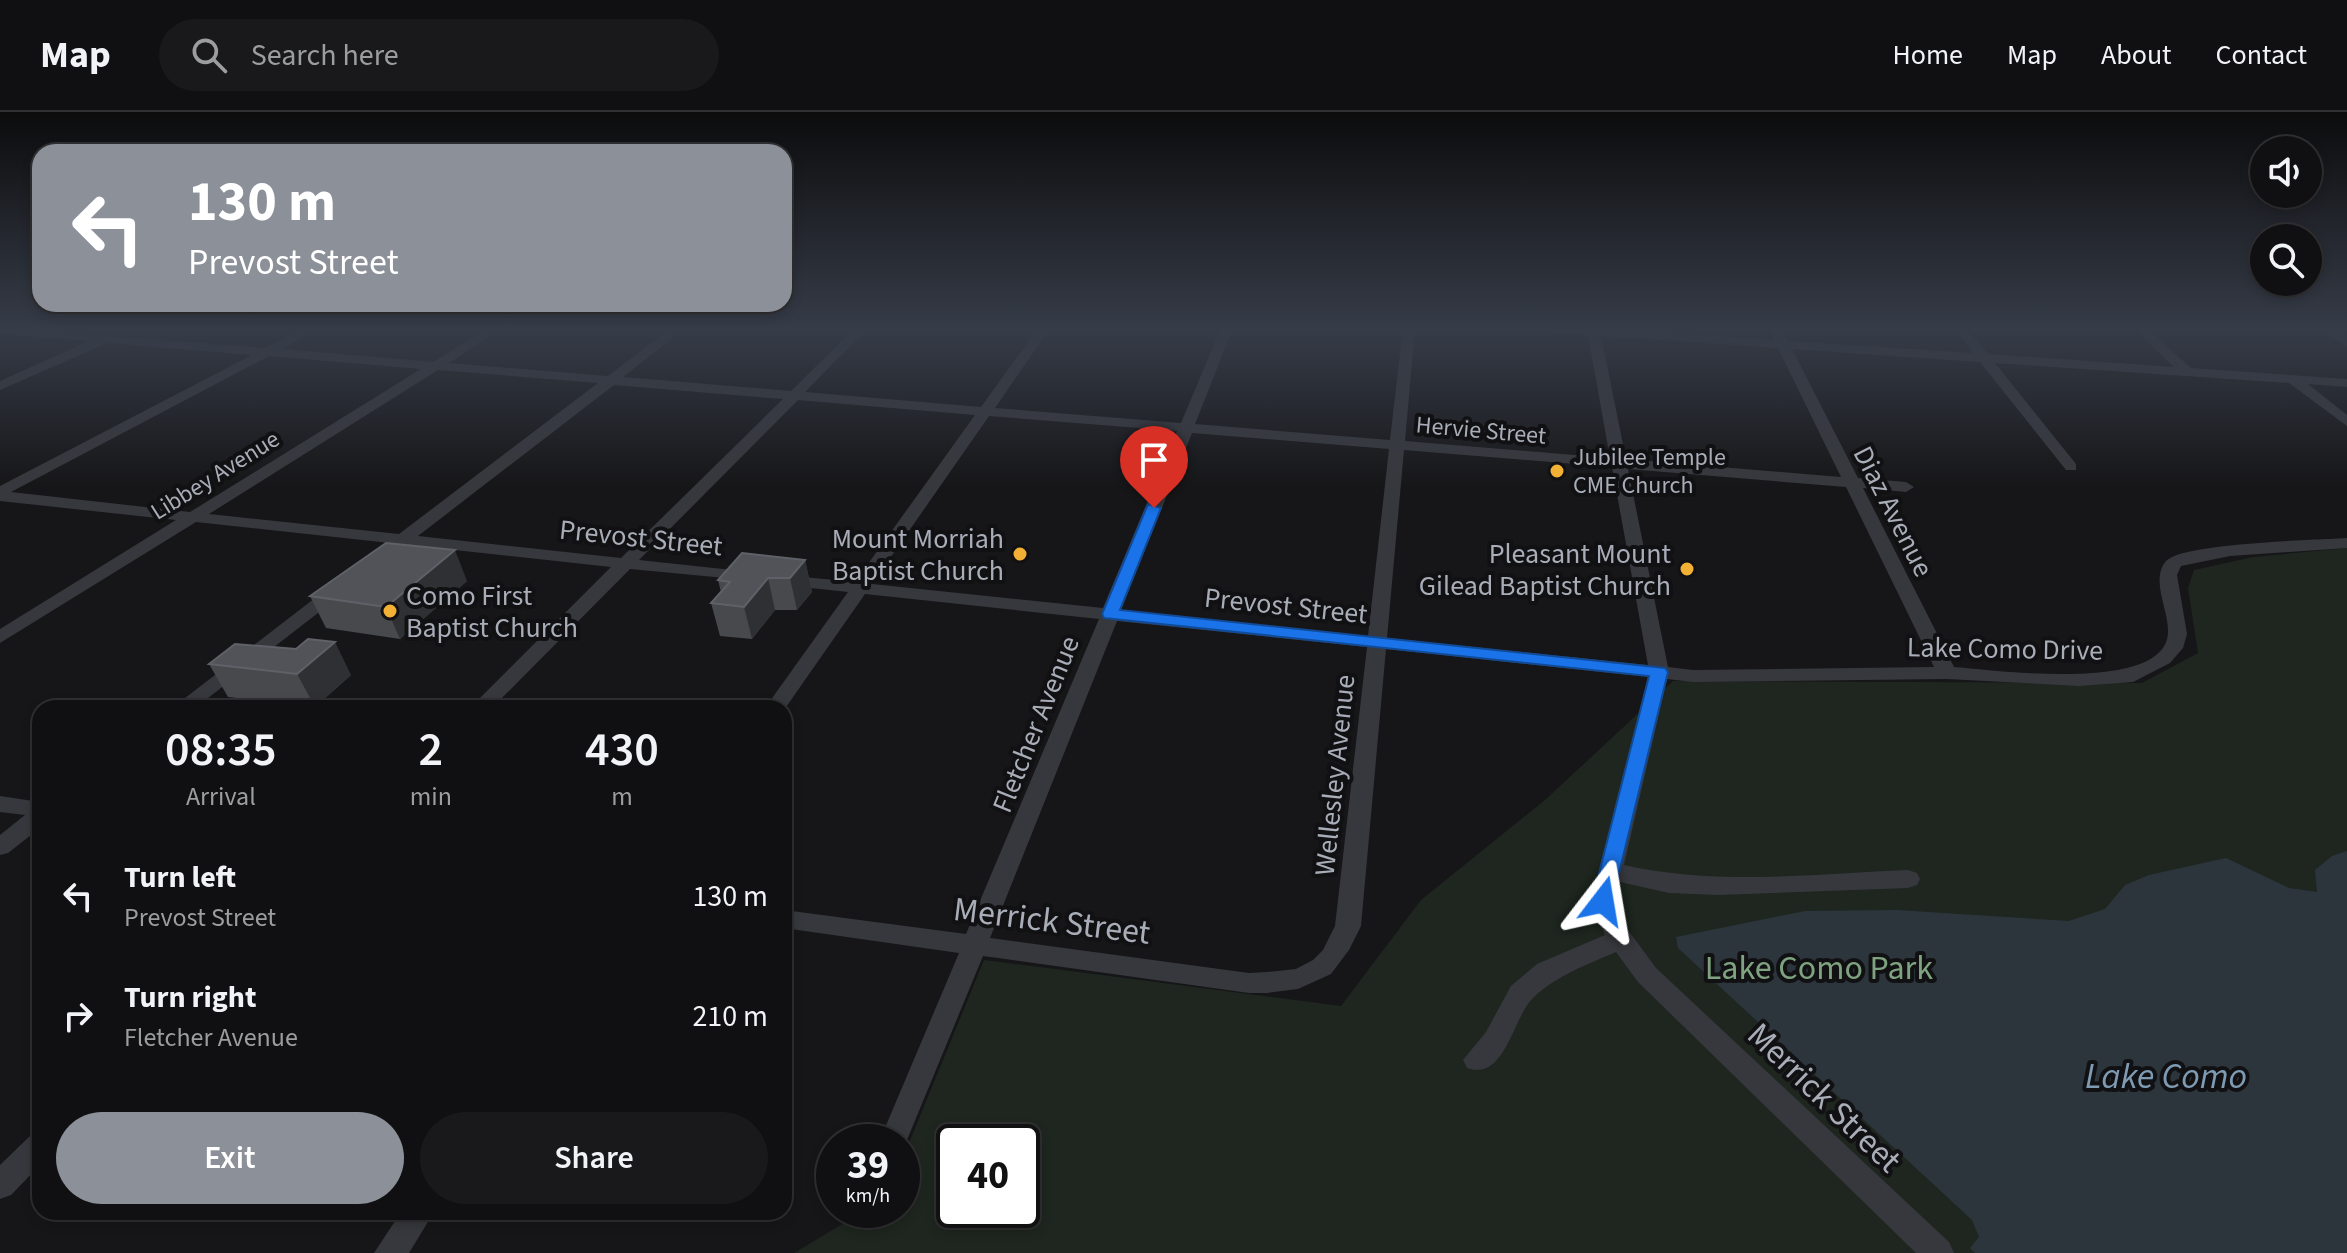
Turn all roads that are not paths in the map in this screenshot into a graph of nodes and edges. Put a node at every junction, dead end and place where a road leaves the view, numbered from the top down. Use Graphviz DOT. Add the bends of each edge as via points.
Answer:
graph roads {
  1 [pos="213,381"];
  2 [pos="411,381"];
  3 [pos="609,381"];
  4 [pos="626,381"];
  5 [pos="808,381"];
  6 [pos="1006,381"];
  7 [pos="1205,381"];
  8 [pos="1403,381"];
  9 [pos="1603,381"];
  10 [pos="1801,381"];
  11 [pos="2003,381"];
  12 [pos="2295,381"];
  13 [pos="2323,381"];
  14 [pos="2347,383"];
  15 [pos="794,395"];
  16 [pos="985,411"];
  17 [pos="2347,422"];
  18 [pos="1186,428"];
  19 [pos="1396,445"];
  20 [pos="1619,463"];
  21 [pos="2071,467"];
  22 [pos="1850,483"];
  23 [pos="1906,487"];
  24 [pos="0,494"];
  25 [pos="194,516"];
  26 [pos="405,538"];
  27 [pos="2347,543"];
  28 [pos="385,553"];
  29 [pos="625,564"];
  30 [pos="348,581"];
  31 [pos="860,588"];
  32 [pos="1110,614"];
  33 [pos="0,637"];
  34 [pos="1375,642"];
  35 [pos="1659,672"];
  36 [pos="1947,673"];
  37 [pos="192,700"];
  38 [pos="488,700"];
  39 [pos="781,700"];
  40 [pos="0,804"];
  41 [pos="32,809"];
  42 [pos="32,822"];
  43 [pos="0,847"];
  44 [pos="1610,871"];
  45 [pos="1908,879"];
  46 [pos="792,920"];
  47 [pos="1621,939"];
  48 [pos="974,947"];
  49 [pos="1310,975"];
  50 [pos="1477,1060"];
  51 [pos="901,1124"];
  52 [pos="32,1153"];
  53 [pos="0,1185"];
  54 [pos="413,1220"];
  55 [pos="390,1253"];
  56 [pos="1938,1253"];
  1 -- 24 [label="street"];
  2 -- 25 [label="street, Libbey Avenue"];
  3 -- 26 [label="street"];
  4 -- 15 [label="street, Hervie Street"];
  5 -- 15 [label="street"];
  6 -- 16 [label="street"];
  7 -- 18 [label="street, Fletcher Avenue"];
  8 -- 19 [label="street, Wellesley Avenue"];
  9 -- 20 [label="street"];
  10 -- 22 [label="street, Diaz Avenue"];
  11 -- 21 [label="street"];
  12 -- 17 [label="street"];
  13 -- 14 [label="street"];
  15 -- 16 [label="street, Hervie Street"];
  15 -- 29 [label="street"];
  16 -- 18 [label="street, Hervie Street"];
  16 -- 31 [label="street"];
  18 -- 19 [label="street, Hervie Street"];
  18 -- 32 [label="street, Fletcher Avenue"];
  19 -- 20 [label="street, Hervie Street"];
  19 -- 34 [label="street, Wellesley Avenue"];
  20 -- 22 [label="street, Hervie Street"];
  20 -- 35 [label="street"];
  22 -- 23 [label="street, Hervie Street"];
  22 -- 36 [label="street, Diaz Avenue"];
  24 -- 25 [label="street, Prevost Street"];
  25 -- 26 [label="street, Prevost Street"];
  25 -- 33 [label="street, Libbey Avenue"];
  26 -- 28 [label="street"];
  26 -- 29 [label="street, Prevost Street"];
  27 -- 36 [label="street, Lake Como Drive" via="2216,553 2174,563 2168,575 2178,634 2173,648 2133,676 2079,680"];
  29 -- 31 [label="street, Prevost Street"];
  29 -- 38 [label="street"];
  30 -- 37 [label="street"];
  31 -- 32 [label="street, Prevost Street"];
  31 -- 39 [label="street"];
  32 -- 34 [label="street, Prevost Street"];
  32 -- 48 [label="street, Fletcher Avenue"];
  34 -- 35 [label="street, Prevost Street"];
  34 -- 49 [label="street, Wellesley Avenue" via="1348,926 1339,951"];
  35 -- 36 [label="street, Lake Como Drive"];
  35 -- 44 [label="street, Merrick Street"];
  40 -- 41 [label="street"];
  42 -- 43 [label="street"];
  44 -- 45 [label="street" via="1669,884 1718,886"];
  44 -- 47 [label="street, Merrick Street" via="1603,901"];
  46 -- 48 [label="street, Merrick Street"];
  47 -- 50 [label="street" via="1546,971 1528,985 1496,1040"];
  47 -- 56 [label="street, Merrick Street" via="1647,975"];
  48 -- 49 [label="street, Merrick Street" via="1249,983 1289,983"];
  48 -- 51 [label="street, Fletcher Avenue"];
  52 -- 53 [label="street"];
  54 -- 55 [label="street"];
}
